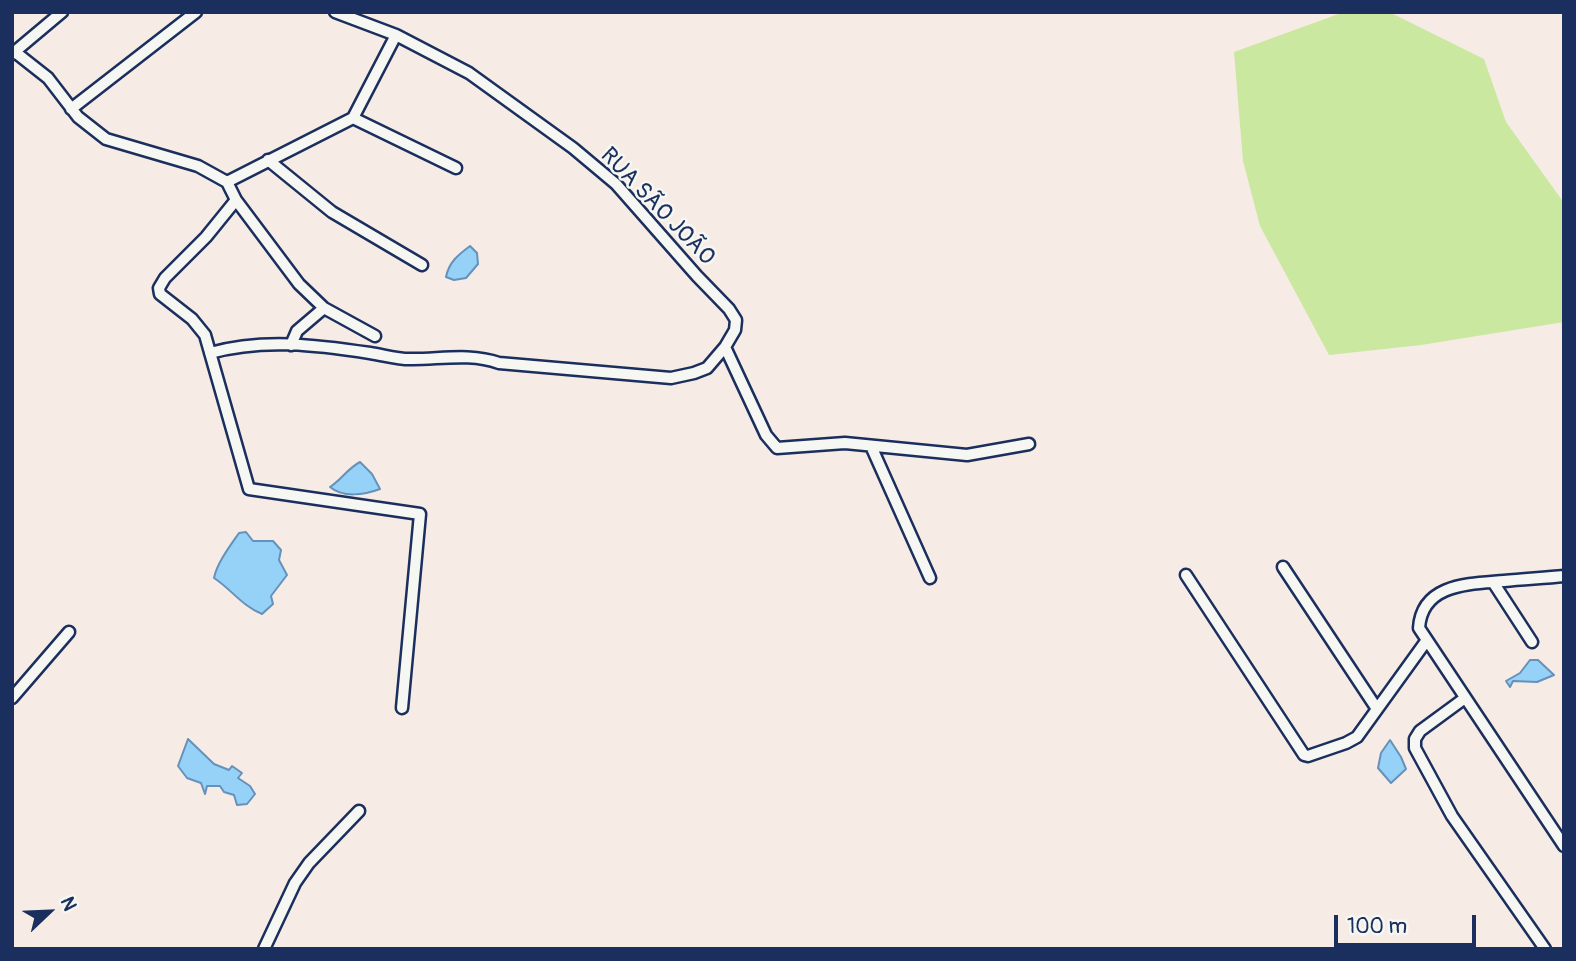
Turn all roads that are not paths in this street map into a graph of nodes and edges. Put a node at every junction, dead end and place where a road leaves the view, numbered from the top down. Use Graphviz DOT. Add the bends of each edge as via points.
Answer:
graph roads {
  1 [pos="62,12"];
  2 [pos="196,12"];
  3 [pos="335,12"];
  4 [pos="396,35"];
  5 [pos="13,53"];
  6 [pos="71,108"];
  7 [pos="353,118"];
  8 [pos="268,160"];
  9 [pos="456,168"];
  10 [pos="227,182"];
  11 [pos="236,200"];
  12 [pos="422,265"];
  13 [pos="324,308"];
  14 [pos="375,336"];
  15 [pos="291,345"];
  16 [pos="724,347"];
  17 [pos="210,353"];
  18 [pos="1028,444"];
  19 [pos="872,446"];
  20 [pos="1283,567"];
  21 [pos="1186,575"];
  22 [pos="1564,576"];
  23 [pos="930,578"];
  24 [pos="1493,582"];
  25 [pos="69,632"];
  26 [pos="1427,640"];
  27 [pos="1532,642"];
  28 [pos="12,698"];
  29 [pos="1465,698"];
  30 [pos="402,708"];
  31 [pos="1377,709"];
  32 [pos="359,811"];
  33 [pos="1564,846"];
  34 [pos="264,949"];
  35 [pos="1545,949"];
  1 -- 5 [label="street"];
  2 -- 6 [label="street"];
  3 -- 4 [label="street, RUA SÃO JOÃO"];
  4 -- 7 [label="street"];
  4 -- 16 [label="street, RUA SÃO JOÃO" via="469,73 616,184 729,309 736,320 735,330"];
  5 -- 6 [label="street" via="48,78"];
  6 -- 10 [label="street" via="106,139 198,166"];
  7 -- 8 [label="street"];
  7 -- 9 [label="street"];
  8 -- 10 [label="street"];
  8 -- 12 [label="street" via="332,212"];
  10 -- 11 [label="street"];
  11 -- 13 [label="street" via="299,284"];
  11 -- 17 [label="street" via="159,288 160,294 200,326"];
  13 -- 14 [label="street"];
  13 -- 15 [label="street" via="297,331"];
  15 -- 16 [label="street" via="411,359 489,359 671,379 707,368"];
  15 -- 17 [label="street" via="243,345"];
  16 -- 19 [label="street" via="777,448 845,443"];
  17 -- 30 [label="street" via="249,489 421,514"];
  18 -- 19 [label="street" via="967,455"];
  19 -- 23 [label="street"];
  20 -- 31 [label="street"];
  21 -- 31 [label="street" via="1304,755 1351,741"];
  22 -- 24 [label="street"];
  24 -- 26 [label="street" via="1451,587 1434,598 1420,616 1419,628"];
  24 -- 27 [label="street"];
  25 -- 28 [label="street"];
  26 -- 29 [label="street"];
  26 -- 31 [label="street"];
  29 -- 33 [label="street"];
  29 -- 35 [label="street" via="1420,731 1415,748 1452,816"];
  32 -- 34 [label="street" via="302,873"];
}
